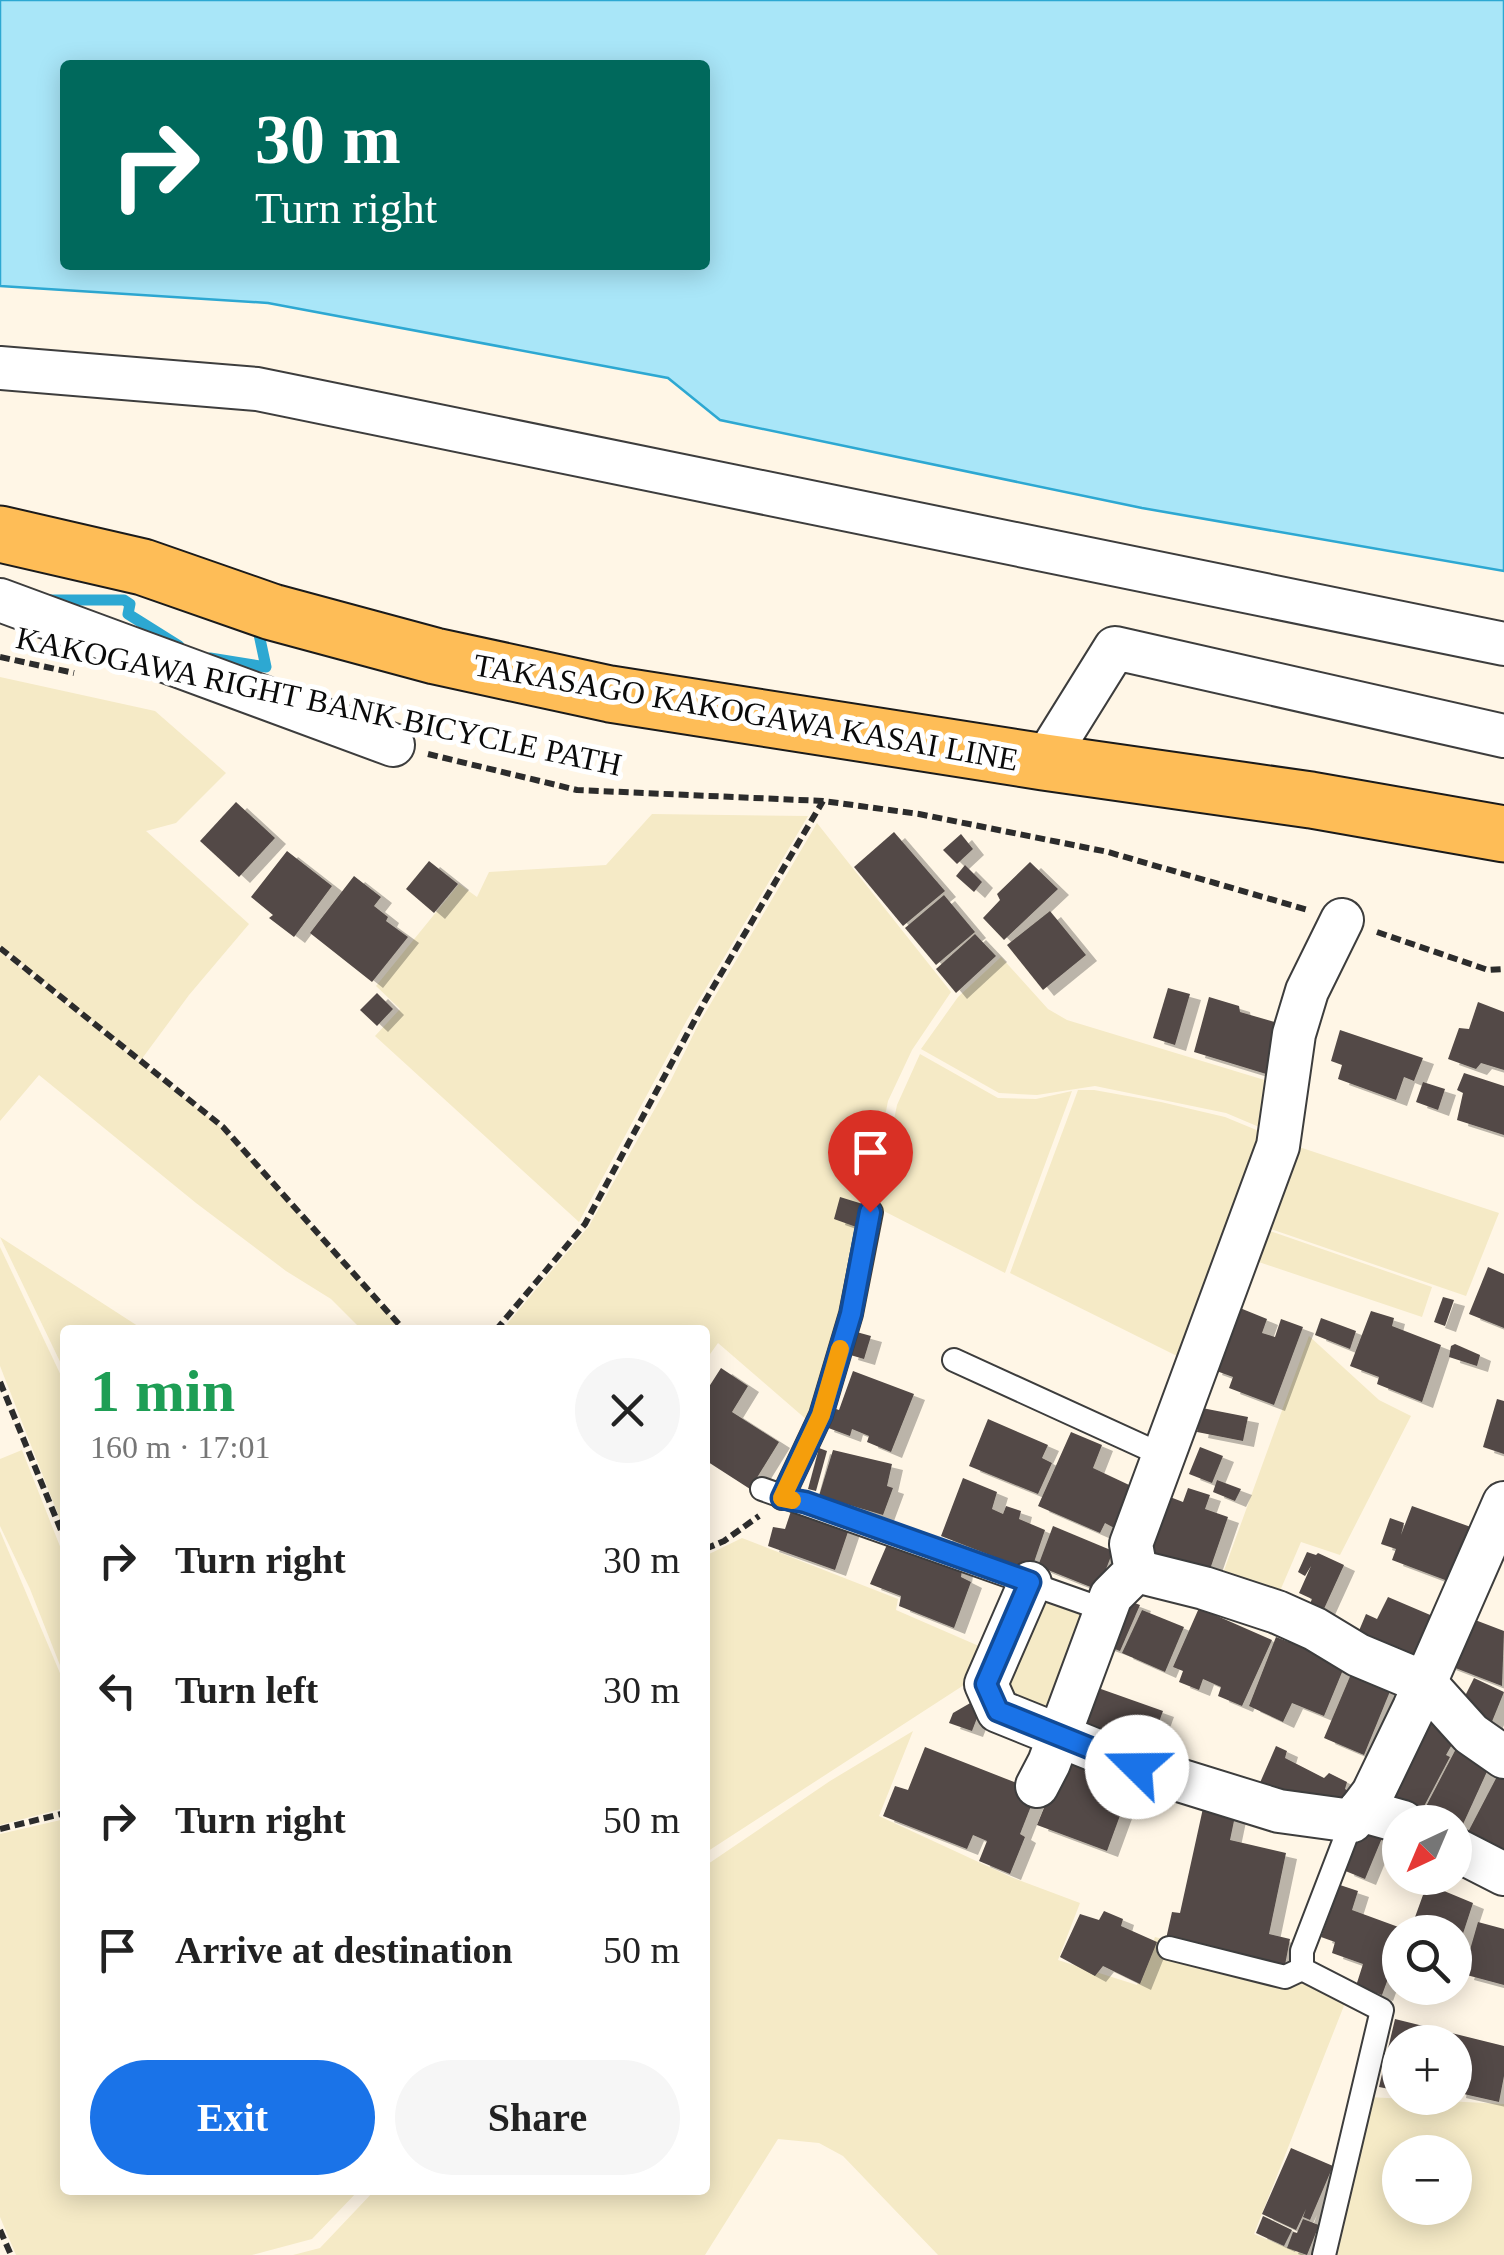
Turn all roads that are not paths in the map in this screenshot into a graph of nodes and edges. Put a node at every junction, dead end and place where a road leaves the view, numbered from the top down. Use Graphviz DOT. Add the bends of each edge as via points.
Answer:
graph roads {
  1 [pos="0,368"];
  2 [pos="0,534"];
  3 [pos="0,600"];
  4 [pos="1504,644"];
  5 [pos="1504,736"];
  6 [pos="393,745"];
  7 [pos="1044,762"];
  8 [pos="1504,834"];
  9 [pos="1342,920"];
  10 [pos="870,1212"];
  11 [pos="954,1360"];
  12 [pos="1162,1455"];
  13 [pos="1504,1503"];
  14 [pos="1136,1571"];
  15 [pos="1030,1582"];
  16 [pos="1106,1610"];
  17 [pos="1425,1684"];
  18 [pos="1059,1736"];
  19 [pos="1504,1757"];
  20 [pos="1037,1786"];
  21 [pos="1356,1816"];
  22 [pos="1382,1819"];
  23 [pos="1472,1858"];
  24 [pos="1504,1874"];
  25 [pos="1169,1948"];
  26 [pos="1302,1968"];
  27 [pos="1324,2255"];
  1 -- 4 [label="street" via="257,389"];
  2 -- 7 [label="main road, TAKASAGO KAKOGAWA KASAI LINE" via="143,567 272,612 492,670"];
  3 -- 6 [label="street"];
  5 -- 7 [label="street" via="1114,648"];
  7 -- 8 [label="main road, TAKASAGO KAKOGAWA KASAI LINE"];
  9 -- 12 [label="street" via="1294,1034 1278,1146"];
  10 -- 15 [label="lane" via="851,1314 821,1415 772,1494"];
  11 -- 12 [label="lane"];
  12 -- 14 [label="street" via="1131,1544"];
  13 -- 17 [label="street"];
  14 -- 16 [label="street"];
  14 -- 17 [label="street" via="1276,1612"];
  15 -- 16 [label="lane"];
  15 -- 18 [label="street" via="986,1684 998,1711"];
  16 -- 18 [label="street"];
  17 -- 19 [label="street" via="1471,1734"];
  17 -- 21 [label="street"];
  18 -- 20 [label="street"];
  18 -- 21 [label="street" via="1279,1810"];
  21 -- 22 [label="street"];
  21 -- 26 [label="lane" via="1302,1950"];
  23 -- 24 [label="street"];
  25 -- 26 [label="lane" via="1285,1977"];
  26 -- 27 [label="lane" via="1382,2010"];
}
